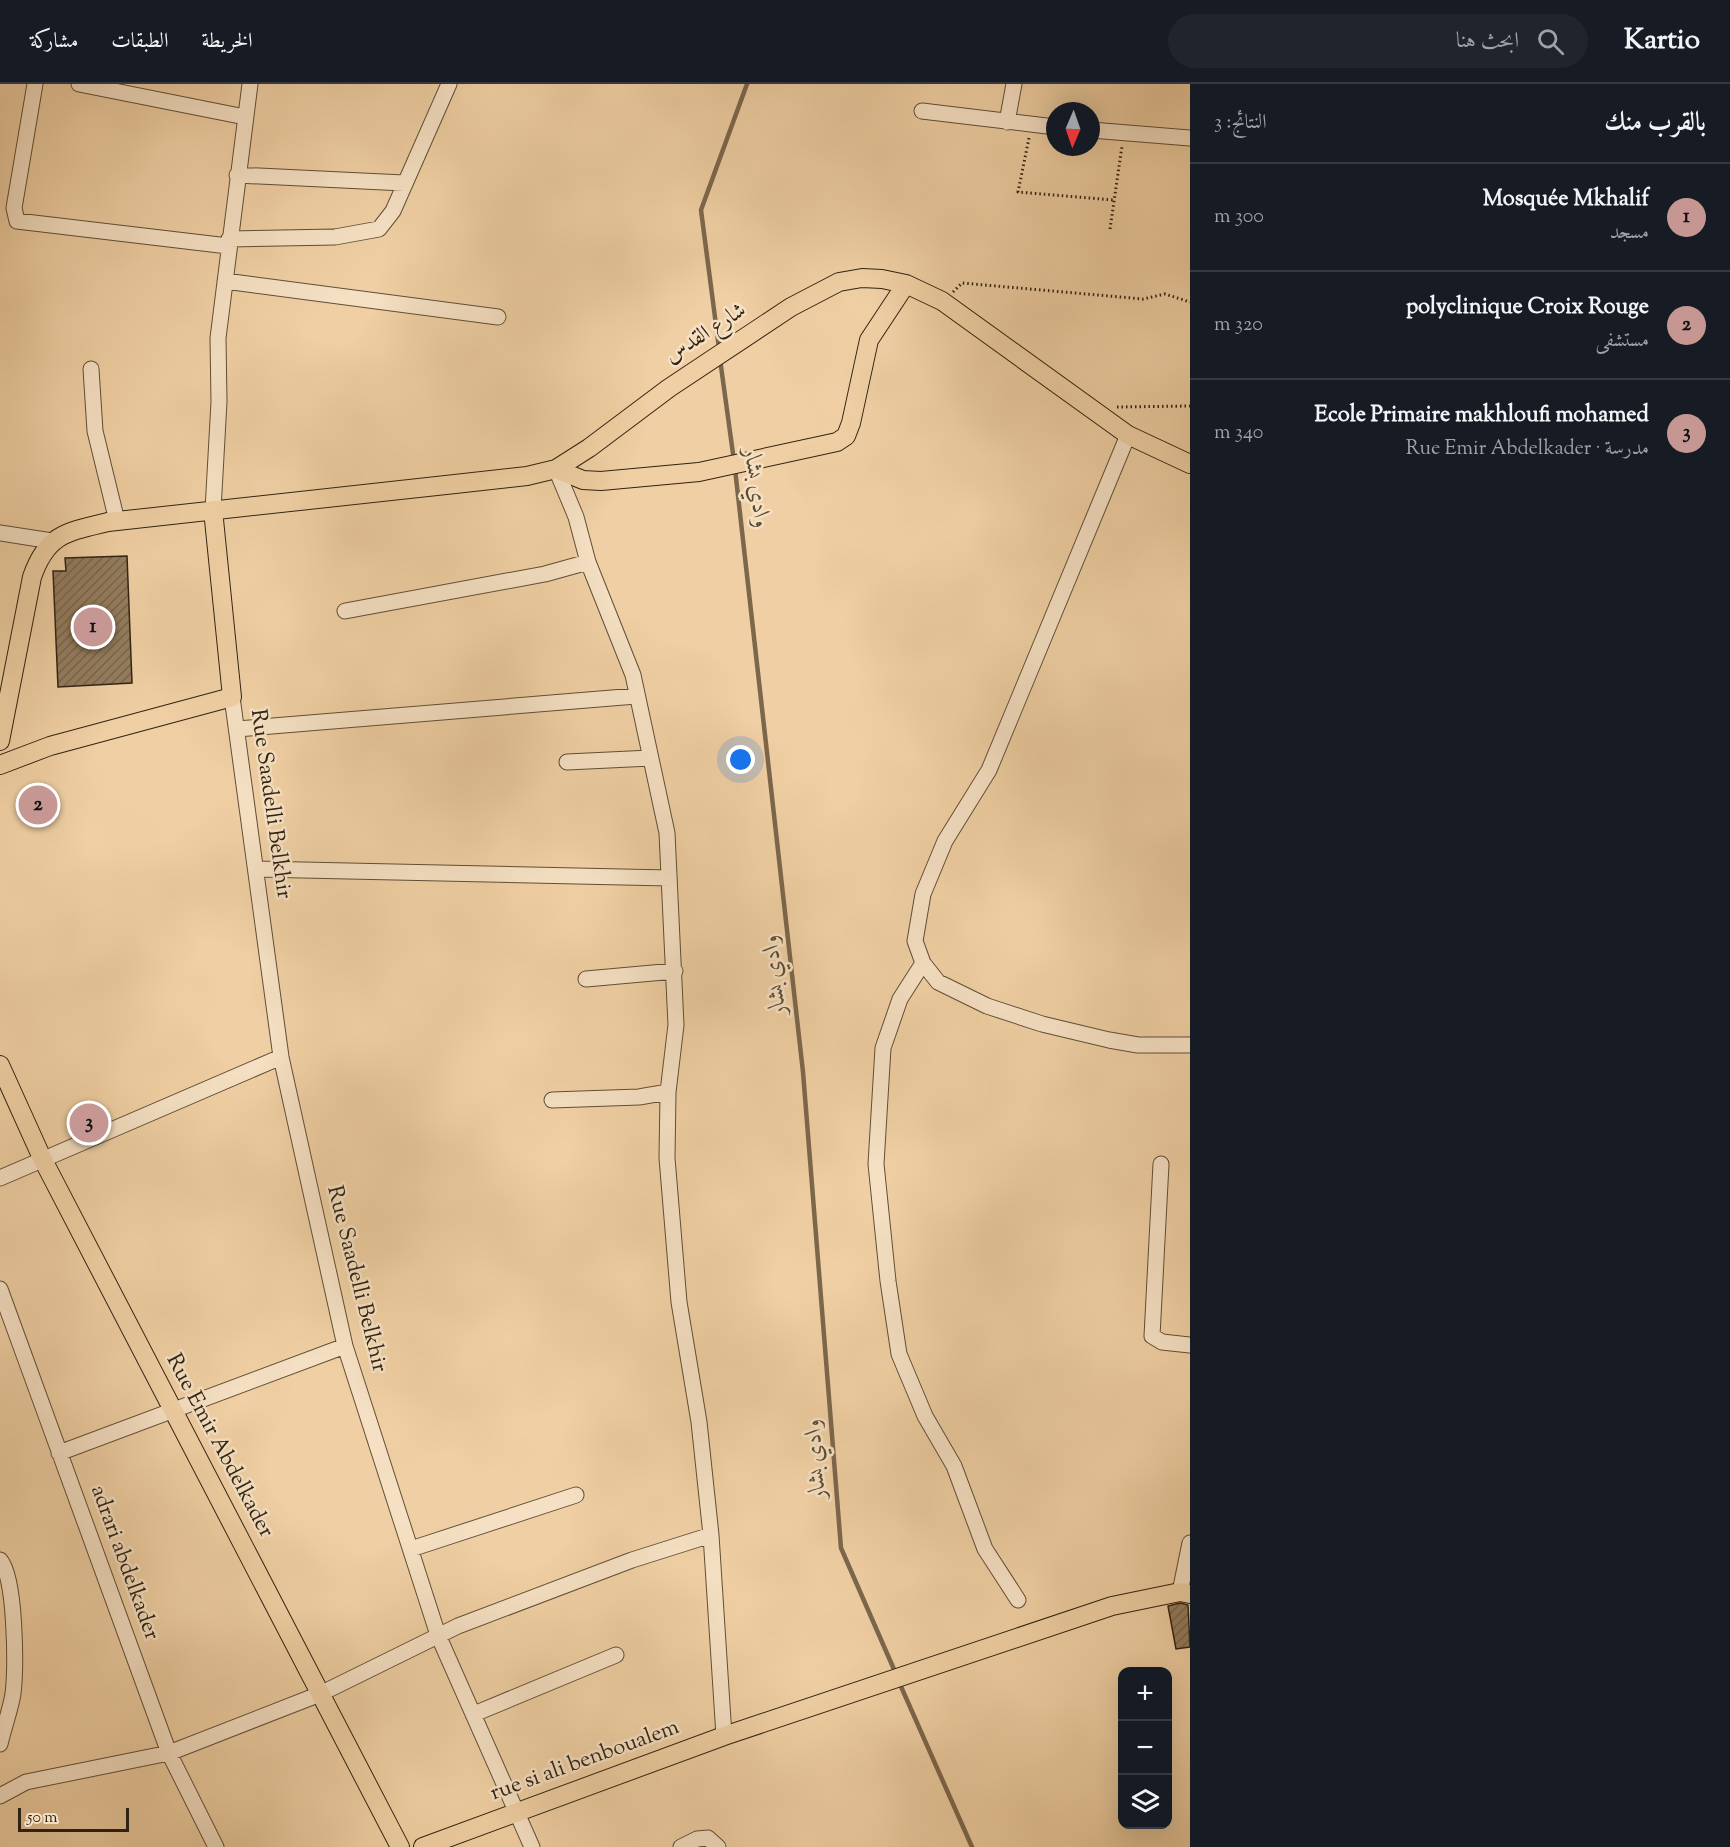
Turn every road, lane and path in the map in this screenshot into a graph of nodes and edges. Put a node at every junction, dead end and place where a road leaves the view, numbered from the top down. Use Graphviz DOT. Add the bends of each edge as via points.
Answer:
graph roads {
  1 [pos="35,84"];
  2 [pos="80,84"];
  3 [pos="250,84"];
  4 [pos="449,84"];
  5 [pos="1014,84"];
  6 [pos="922,111"];
  7 [pos="245,117"];
  8 [pos="1007,122"];
  9 [pos="1032,125"];
  10 [pos="1046,126"];
  11 [pos="1100,131"];
  12 [pos="1124,132"];
  13 [pos="1190,138"];
  14 [pos="237,175"];
  15 [pos="404,183"];
  16 [pos="1114,200"];
  17 [pos="7,207"];
  18 [pos="1110,229"];
  19 [pos="229,243"];
  20 [pos="225,281"];
  21 [pos="906,284"];
  22 [pos="942,301"];
  23 [pos="1190,302"];
  24 [pos="498,317"];
  25 [pos="91,369"];
  26 [pos="1190,406"];
  27 [pos="1098,414"];
  28 [pos="1128,435"];
  29 [pos="1190,464"];
  30 [pos="556,468"];
  31 [pos="213,510"];
  32 [pos="117,521"];
  33 [pos="0,533"];
  34 [pos="52,541"];
  35 [pos="588,562"];
  36 [pos="345,611"];
  37 [pos="636,696"];
  38 [pos="232,697"];
  39 [pos="4,704"];
  40 [pos="237,729"];
  41 [pos="0,741"];
  42 [pos="651,758"];
  43 [pos="567,762"];
  44 [pos="0,765"];
  45 [pos="256,869"];
  46 [pos="669,878"];
  47 [pos="923,963"];
  48 [pos="675,970"];
  49 [pos="586,979"];
  50 [pos="1190,1045"];
  51 [pos="281,1057"];
  52 [pos="0,1065"];
  53 [pos="668,1092"];
  54 [pos="552,1100"];
  55 [pos="42,1158"];
  56 [pos="1161,1164"];
  57 [pos="0,1178"];
  58 [pos="0,1290"];
  59 [pos="1190,1345"];
  60 [pos="345,1346"];
  61 [pos="173,1410"];
  62 [pos="59,1453"];
  63 [pos="576,1495"];
  64 [pos="711,1535"];
  65 [pos="1190,1543"];
  66 [pos="411,1549"];
  67 [pos="0,1560"];
  68 [pos="1185,1593"];
  69 [pos="1018,1600"];
  70 [pos="438,1635"];
  71 [pos="616,1655"];
  72 [pos="320,1694"];
  73 [pos="474,1714"];
  74 [pos="724,1736"];
  75 [pos="0,1744"];
  76 [pos="169,1753"];
  77 [pos="0,1796"];
  78 [pos="518,1811"];
  79 [pos="216,1847"];
  80 [pos="400,1847"];
  81 [pos="423,1847"];
  82 [pos="532,1847"];
  83 [pos="681,1847"];
  84 [pos="718,1847"];
  1 -- 17 [label="street"];
  2 -- 7 [label="street"];
  3 -- 7 [label="street"];
  4 -- 15 [label="street"];
  5 -- 8 [label="street"];
  6 -- 8 [label="street"];
  7 -- 14 [label="street"];
  8 -- 9 [label="street"];
  9 -- 10 [label="street"];
  9 -- 16 [label="path" via="1018,192"];
  11 -- 12 [label="street"];
  12 -- 13 [label="street"];
  12 -- 16 [label="path"];
  14 -- 15 [label="street"];
  14 -- 19 [label="street"];
  15 -- 19 [label="street" via="393,211 379,229 335,237"];
  16 -- 18 [label="path"];
  17 -- 19 [label="street" via="23,223"];
  19 -- 20 [label="street"];
  20 -- 24 [label="street"];
  20 -- 31 [label="street" via="218,338"];
  21 -- 22 [label="main road, شارع القدس"];
  21 -- 30 [label="main road, شارع القدس" via="882,279 839,282 791,307"];
  21 -- 30 [label="main road" via="869,340 851,423 846,436 837,442 699,472 601,481 583,480"];
  22 -- 23 [label="path" via="962,283 1143,298 1165,294"];
  22 -- 27 [label="main road, شارع القدس"];
  25 -- 32 [label="street" via="95,431"];
  26 -- 27 [label="path" via="1105,407"];
  27 -- 28 [label="main road, شارع القدس"];
  28 -- 29 [label="main road, شارع القدس"];
  28 -- 47 [label="street" via="989,770 945,842 923,894 915,941"];
  30 -- 31 [label="main road, شارع القدس" via="527,476"];
  30 -- 35 [label="street" via="576,517"];
  31 -- 32 [label="main road, شارع القدس"];
  31 -- 38 [label="main road"];
  32 -- 34 [label="main road, شارع القدس" via="67,533"];
  33 -- 34 [label="street"];
  34 -- 39 [label="main road" via="39,556 32,577"];
  35 -- 36 [label="street" via="545,574"];
  35 -- 37 [label="street" via="633,675"];
  37 -- 40 [label="street"];
  37 -- 42 [label="street"];
  38 -- 40 [label="street, Rue Saadelli Belkhir"];
  38 -- 44 [label="main road" via="50,746"];
  39 -- 41 [label="main road"];
  40 -- 45 [label="street, Rue Saadelli Belkhir"];
  42 -- 43 [label="street"];
  42 -- 46 [label="street" via="667,833"];
  45 -- 46 [label="street"];
  45 -- 51 [label="street, Rue Saadelli Belkhir"];
  46 -- 48 [label="street"];
  47 -- 50 [label="street" via="938,982 987,1006 1042,1024 1128,1043"];
  47 -- 69 [label="street" via="900,999 883,1048 876,1164 899,1354 925,1416 954,1466 985,1549"];
  48 -- 49 [label="street"];
  48 -- 53 [label="street" via="676,1025"];
  51 -- 55 [label="street"];
  51 -- 60 [label="street, Rue Saadelli Belkhir"];
  52 -- 55 [label="main road, Rue Emir Abdelkader"];
  53 -- 54 [label="street"];
  53 -- 64 [label="street" via="667,1158 679,1302 699,1422"];
  55 -- 57 [label="street"];
  55 -- 61 [label="main road, Rue Emir Abdelkader"];
  56 -- 59 [label="street" via="1152,1336 1162,1342"];
  58 -- 62 [label="street, adrari abdelkader"];
  60 -- 61 [label="street"];
  60 -- 66 [label="street, Rue Saadelli Belkhir"];
  61 -- 62 [label="street"];
  61 -- 72 [label="main road, Rue Emir Abdelkader"];
  62 -- 76 [label="street, adrari abdelkader"];
  63 -- 66 [label="street"];
  64 -- 70 [label="street" via="632,1560"];
  64 -- 74 [label="street"];
  65 -- 68 [label="street"];
  66 -- 70 [label="street, Rue Saadelli Belkhir"];
  67 -- 75 [label="street" via="8,1578 16,1655 12,1696"];
  68 -- 74 [label="main road, rue si ali benboualem" via="1112,1606"];
  70 -- 72 [label="street"];
  70 -- 73 [label="street, Rue Saadelli Belkhir"];
  71 -- 73 [label="street"];
  72 -- 76 [label="street"];
  72 -- 80 [label="main road, Rue Emir Abdelkader"];
  73 -- 78 [label="street, Rue Saadelli Belkhir"];
  74 -- 78 [label="main road, rue si ali benboualem"];
  76 -- 77 [label="street" via="26,1782"];
  76 -- 79 [label="street, adrari abdelkader"];
  78 -- 81 [label="main road, rue si ali benboualem"];
  78 -- 82 [label="street, Rue Saadelli Belkhir"];
  83 -- 84 [label="street" via="708,1838"];
}
